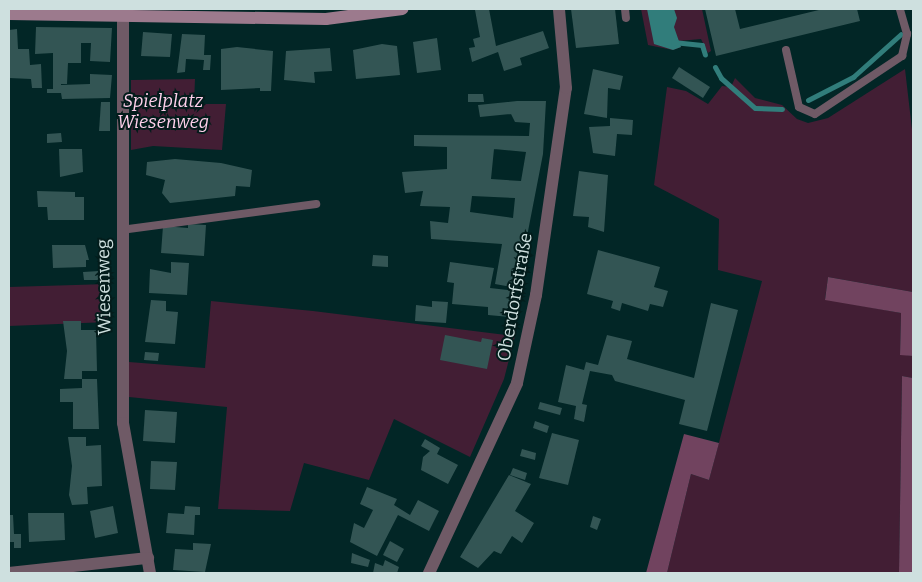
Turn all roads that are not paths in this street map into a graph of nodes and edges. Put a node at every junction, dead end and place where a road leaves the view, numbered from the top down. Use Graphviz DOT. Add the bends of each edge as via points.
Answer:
graph roads {
  1 [pos="402,9"];
  2 [pos="559,9"];
  3 [pos="625,9"];
  4 [pos="900,9"];
  5 [pos="9,14"];
  6 [pos="123,14"];
  7 [pos="626,18"];
  8 [pos="786,50"];
  9 [pos="316,204"];
  10 [pos="121,230"];
  11 [pos="148,558"];
  12 [pos="9,573"];
  13 [pos="150,573"];
  14 [pos="430,573"];
  1 -- 6 [label="main road" via="326,19"];
  2 -- 14 [label="street, Oberdorfstraße" via="566,88 536,295 516,383"];
  3 -- 7 [label="lane"];
  4 -- 8 [label="lane" via="906,34 902,56 815,114 799,107"];
  5 -- 6 [label="main road"];
  6 -- 10 [label="street, Wiesenweg"];
  9 -- 10 [label="lane"];
  10 -- 11 [label="street, Wiesenweg" via="123,423"];
  11 -- 12 [label="street"];
  11 -- 13 [label="street, Wiesenweg"];
}
